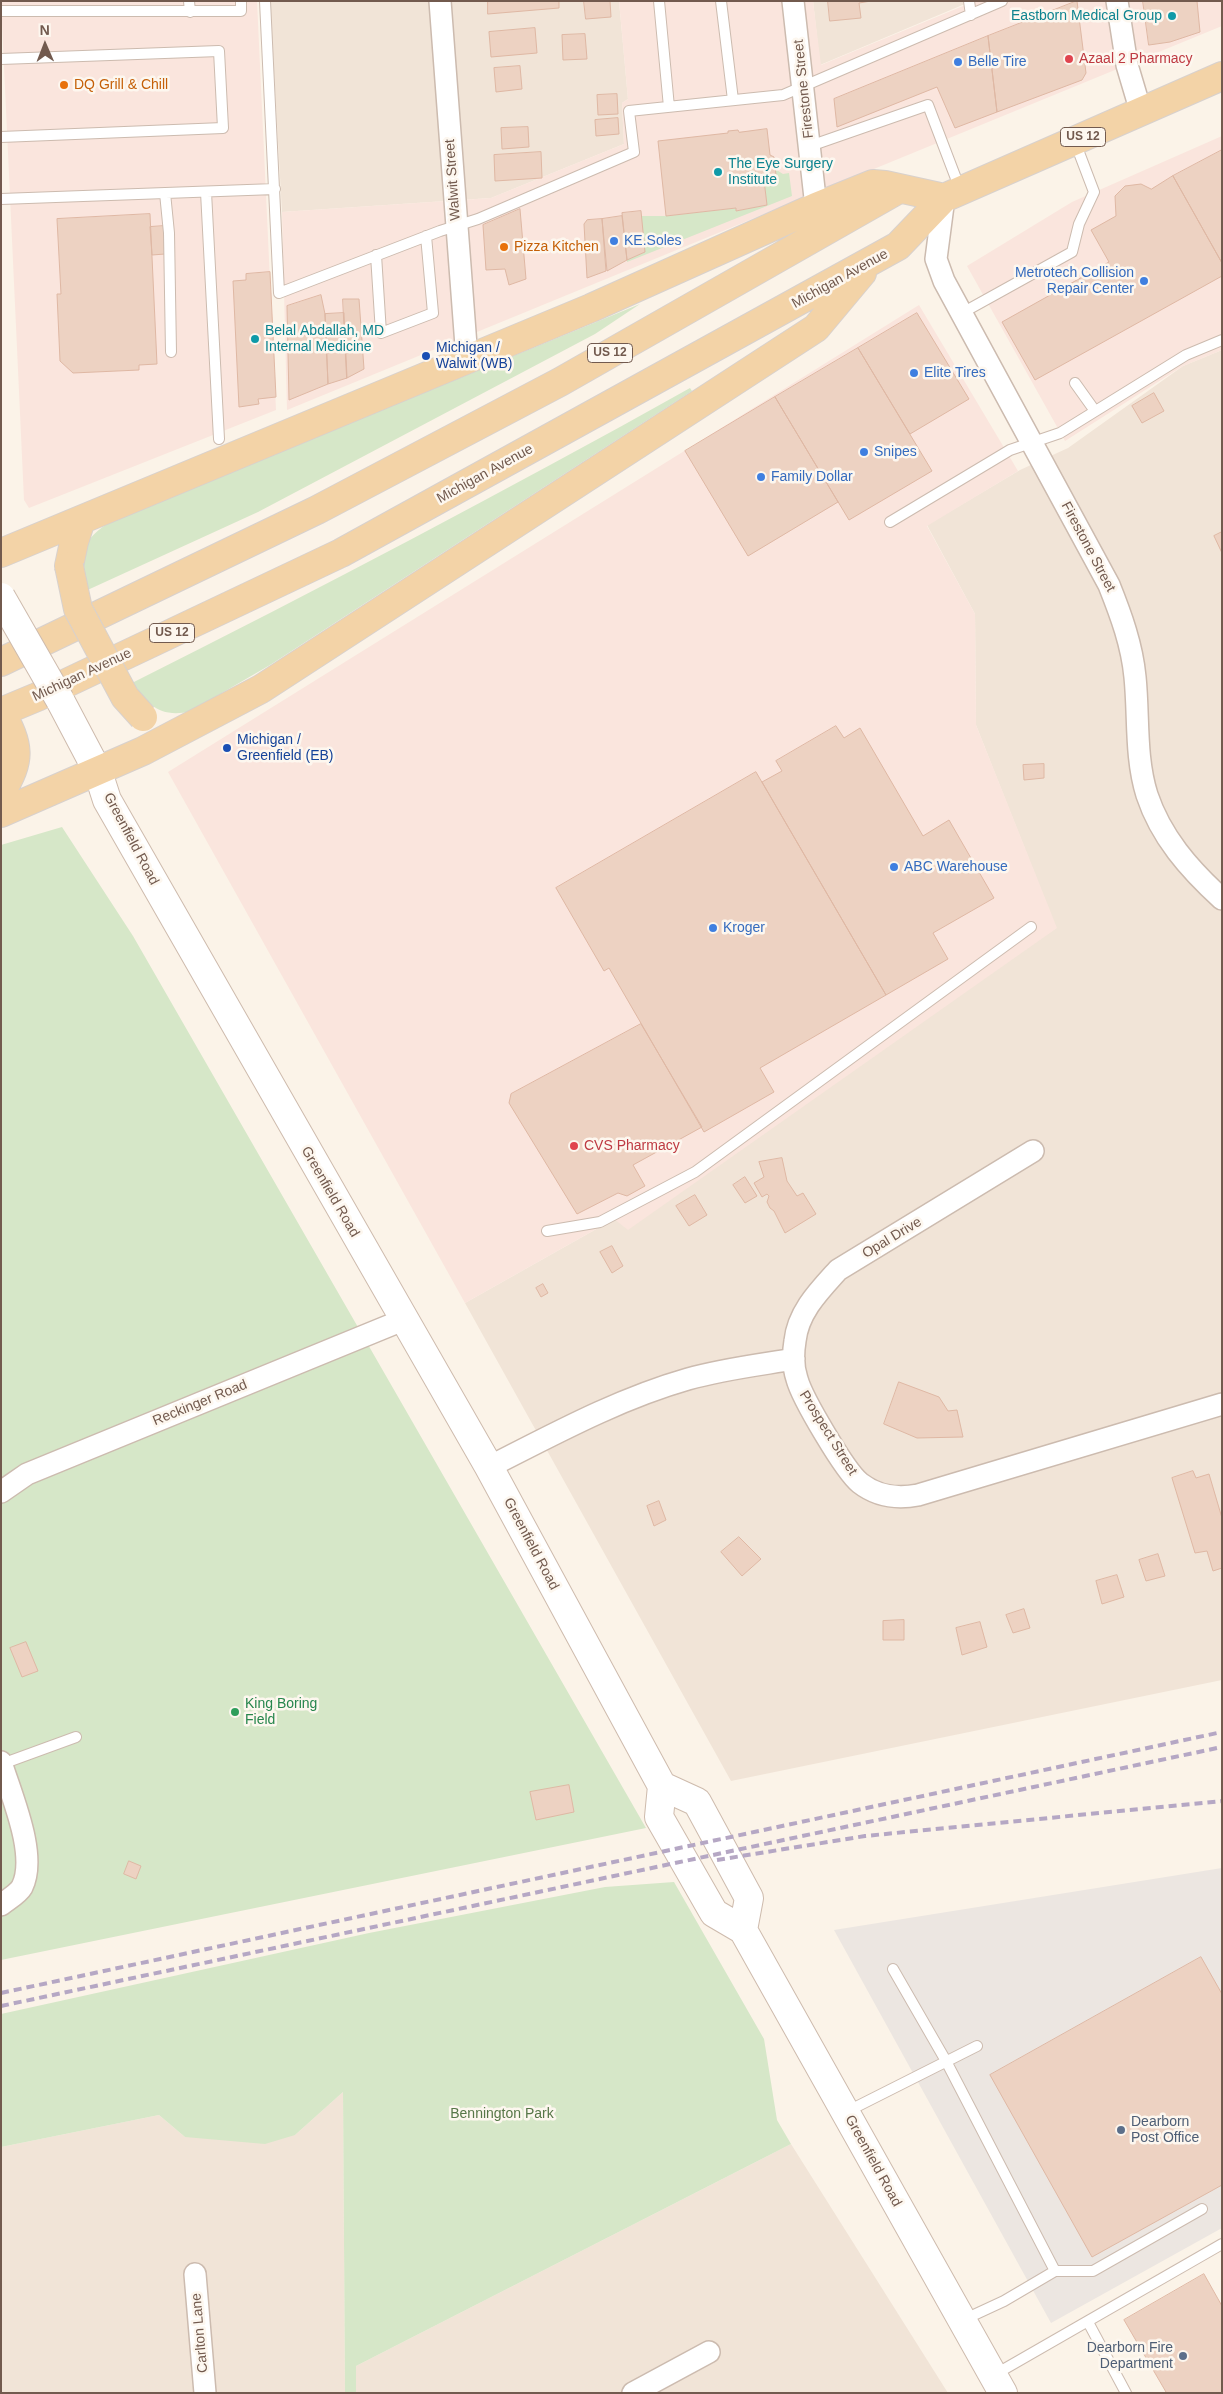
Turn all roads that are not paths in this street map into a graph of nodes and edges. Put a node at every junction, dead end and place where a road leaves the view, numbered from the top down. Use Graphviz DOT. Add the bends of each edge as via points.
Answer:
graph roads {
  1 [pos="241,1"];
  2 [pos="265,1"];
  3 [pos="440,1"];
  4 [pos="659,1"];
  5 [pos="721,1"];
  6 [pos="793,1"];
  7 [pos="970,1"];
  8 [pos="1002,1"];
  9 [pos="1117,1"];
  10 [pos="189,6"];
  11 [pos="1,11"];
  12 [pos="971,15"];
  13 [pos="1,59"];
  14 [pos="1222,76"];
  15 [pos="804,87"];
  16 [pos="733,100"];
  17 [pos="669,107"];
  18 [pos="1141,112"];
  19 [pos="1,137"];
  20 [pos="1075,141"];
  21 [pos="810,146"];
  22 [pos="275,189"];
  23 [pos="899,189"];
  24 [pos="206,192"];
  25 [pos="166,193"];
  26 [pos="953,194"];
  27 [pos="1,199"];
  28 [pos="816,207"];
  29 [pos="457,226"];
  30 [pos="426,236"];
  31 [pos="376,255"];
  32 [pos="873,261"];
  33 [pos="962,312"];
  34 [pos="1222,340"];
  35 [pos="171,352"];
  36 [pos="467,359"];
  37 [pos="1076,383"];
  38 [pos="1095,411"];
  39 [pos="219,439"];
  40 [pos="1033,443"];
  41 [pos="81,520"];
  42 [pos="890,522"];
  43 [pos="1,553"];
  44 [pos="1,597"];
  45 [pos="1,662"];
  46 [pos="1,712"];
  47 [pos="174,736"];
  48 [pos="98,772"];
  49 [pos="1,792"];
  50 [pos="1,813"];
  51 [pos="1222,899"];
  52 [pos="1031,926"];
  53 [pos="1034,1151"];
  54 [pos="547,1231"];
  55 [pos="403,1320"];
  56 [pos="794,1360"];
  57 [pos="1222,1404"];
  58 [pos="489,1467"];
  59 [pos="1,1492"];
  60 [pos="76,1737"];
  61 [pos="2,1763"];
  62 [pos="662,1786"];
  63 [pos="1,1906"];
  64 [pos="743,1930"];
  65 [pos="893,1969"];
  66 [pos="977,2046"];
  67 [pos="946,2061"];
  68 [pos="845,2112"];
  69 [pos="1202,2209"];
  70 [pos="1222,2244"];
  71 [pos="1055,2271"];
  72 [pos="195,2274"];
  73 [pos="962,2321"];
  74 [pos="1088,2322"];
  75 [pos="709,2352"];
  76 [pos="998,2384"];
  77 [pos="205,2393"];
  78 [pos="633,2393"];
  79 [pos="1126,2393"];
  1 -- 10 [label="lane" via="241,11"];
  2 -- 22 [label="lane"];
  3 -- 29 [label="street, Walwit Street"];
  4 -- 17 [label="lane"];
  5 -- 16 [label="lane"];
  6 -- 15 [label="street, Firestone Street"];
  7 -- 12 [label="lane"];
  8 -- 12 [label="lane"];
  9 -- 18 [label="street" via="1127,66"];
  10 -- 11 [label="lane"];
  12 -- 15 [label="lane"];
  13 -- 19 [label="lane" via="219,50 223,128"];
  14 -- 18 [label="main road, Michigan Avenue / US 12"];
  15 -- 16 [label="lane" via="783,95"];
  15 -- 21 [label="street, Firestone Street"];
  16 -- 17 [label="lane"];
  17 -- 29 [label="lane" via="629,111 634,152"];
  18 -- 20 [label="main road, Michigan Avenue / US 12"];
  20 -- 26 [label="main road, Michigan Avenue / US 12"];
  20 -- 33 [label="lane" via="1094,192 1079,224 1072,252"];
  21 -- 26 [label="lane" via="928,105"];
  21 -- 28 [label="street, Firestone Street"];
  22 -- 24 [label="lane"];
  22 -- 31 [label="lane" via="279,293"];
  23 -- 26 [label="main road"];
  23 -- 28 [label="main road" via="872,184"];
  23 -- 45 [label="main road, US 12" via="560,382 317,510"];
  24 -- 25 [label="lane"];
  24 -- 39 [label="lane"];
  25 -- 27 [label="lane"];
  25 -- 35 [label="lane"];
  26 -- 32 [label="main road, Michigan Avenue / US 12" via="898,246"];
  26 -- 33 [label="street, Firestone Street" via="936,259 944,281"];
  28 -- 36 [label="main road" via="591,308"];
  29 -- 30 [label="lane"];
  29 -- 36 [label="street, Walwit Street"];
  30 -- 31 [label="lane"];
  30 -- 31 [label="lane" via="433,313 381,333"];
  32 -- 46 [label="main road, Michigan Avenue / US 12" via="341,553"];
  32 -- 47 [label="main road" via="816,328 262,690"];
  33 -- 40 [label="street, Firestone Street"];
  34 -- 38 [label="lane" via="1186,355"];
  36 -- 41 [label="main road"];
  37 -- 38 [label="lane"];
  38 -- 40 [label="lane" via="1060,433"];
  40 -- 42 [label="lane" via="1010,450"];
  40 -- 51 [label="street, Firestone Street" via="1109,585 1124,624 1135,676 1141,770 1155,814 1188,866"];
  41 -- 43 [label="main road"];
  41 -- 47 [label="main road, bridge" via="69,566 78,609 125,698 143,718"];
  44 -- 48 [label="main road, Greenfield Road, bridge"];
  46 -- 49 [label="main road" via="16,748 14,768"];
  47 -- 48 [label="main road"];
  48 -- 50 [label="main road"];
  48 -- 55 [label="main road, Greenfield Road" via="107,800"];
  52 -- 54 [label="lane" via="695,1172 600,1222"];
  53 -- 56 [label="street, Opal Drive" via="838,1270 814,1297 799,1321"];
  55 -- 58 [label="main road, Greenfield Road"];
  55 -- 59 [label="street, Reckinger Road" via="27,1474"];
  56 -- 57 [label="street, Prospect Street" via="803,1396 851,1474 873,1491 902,1498"];
  56 -- 58 [label="street" via="727,1369 663,1386 589,1416"];
  58 -- 62 [label="main road, Greenfield Road"];
  60 -- 61 [label="lane"];
  61 -- 63 [label="street" via="25,1845 27,1869 21,1889"];
  62 -- 64 [label="main road" via="660,1817 673,1841 714,1913"];
  62 -- 64 [label="main road" via="697,1802 749,1898"];
  64 -- 68 [label="main road, Greenfield Road"];
  65 -- 67 [label="lane"];
  66 -- 67 [label="lane"];
  67 -- 68 [label="lane"];
  67 -- 71 [label="lane"];
  68 -- 73 [label="main road, Greenfield Road"];
  69 -- 71 [label="lane" via="1093,2271"];
  70 -- 74 [label="lane"];
  71 -- 73 [label="lane"];
  72 -- 77 [label="street, Carlton Lane"];
  73 -- 76 [label="main road, Greenfield Road"];
  74 -- 76 [label="lane"];
  74 -- 79 [label="lane"];
  75 -- 78 [label="street"];
}
